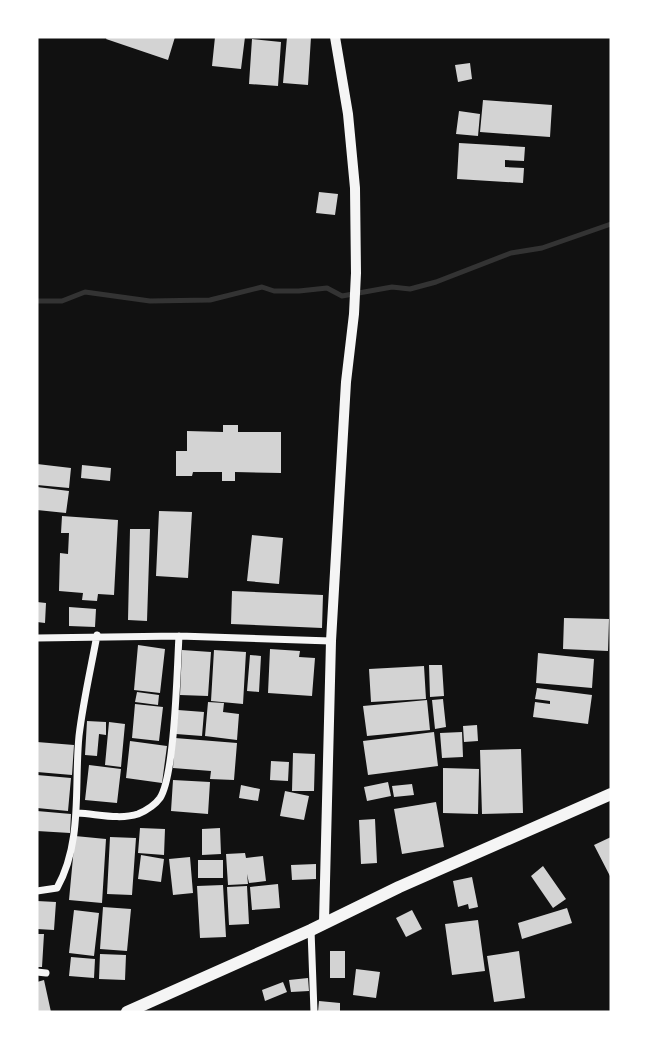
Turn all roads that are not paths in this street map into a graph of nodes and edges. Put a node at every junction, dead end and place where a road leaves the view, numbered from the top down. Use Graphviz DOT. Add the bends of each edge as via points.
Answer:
graph roads {
  1 [pos="335,37"];
  2 [pos="97,635"];
  3 [pos="179,636"];
  4 [pos="37,638"];
  5 [pos="331,641"];
  6 [pos="611,794"];
  7 [pos="78,813"];
  8 [pos="37,891"];
  9 [pos="324,922"];
  10 [pos="311,930"];
  11 [pos="37,972"];
  12 [pos="46,973"];
  13 [pos="127,1012"];
  14 [pos="314,1012"];
  1 -- 5 [label="street" via="355,188 356,273"];
  2 -- 3 [label="street"];
  2 -- 4 [label="street"];
  2 -- 7 [label="street" via="79,736"];
  3 -- 5 [label="street"];
  3 -- 7 [label="street" via="170,757 160,799 138,814"];
  5 -- 9 [label="street"];
  6 -- 9 [label="main road"];
  7 -- 8 [label="street" via="66,872 57,888"];
  9 -- 10 [label="main road"];
  10 -- 13 [label="main road"];
  10 -- 14 [label="street"];
  11 -- 12 [label="street"];
}
